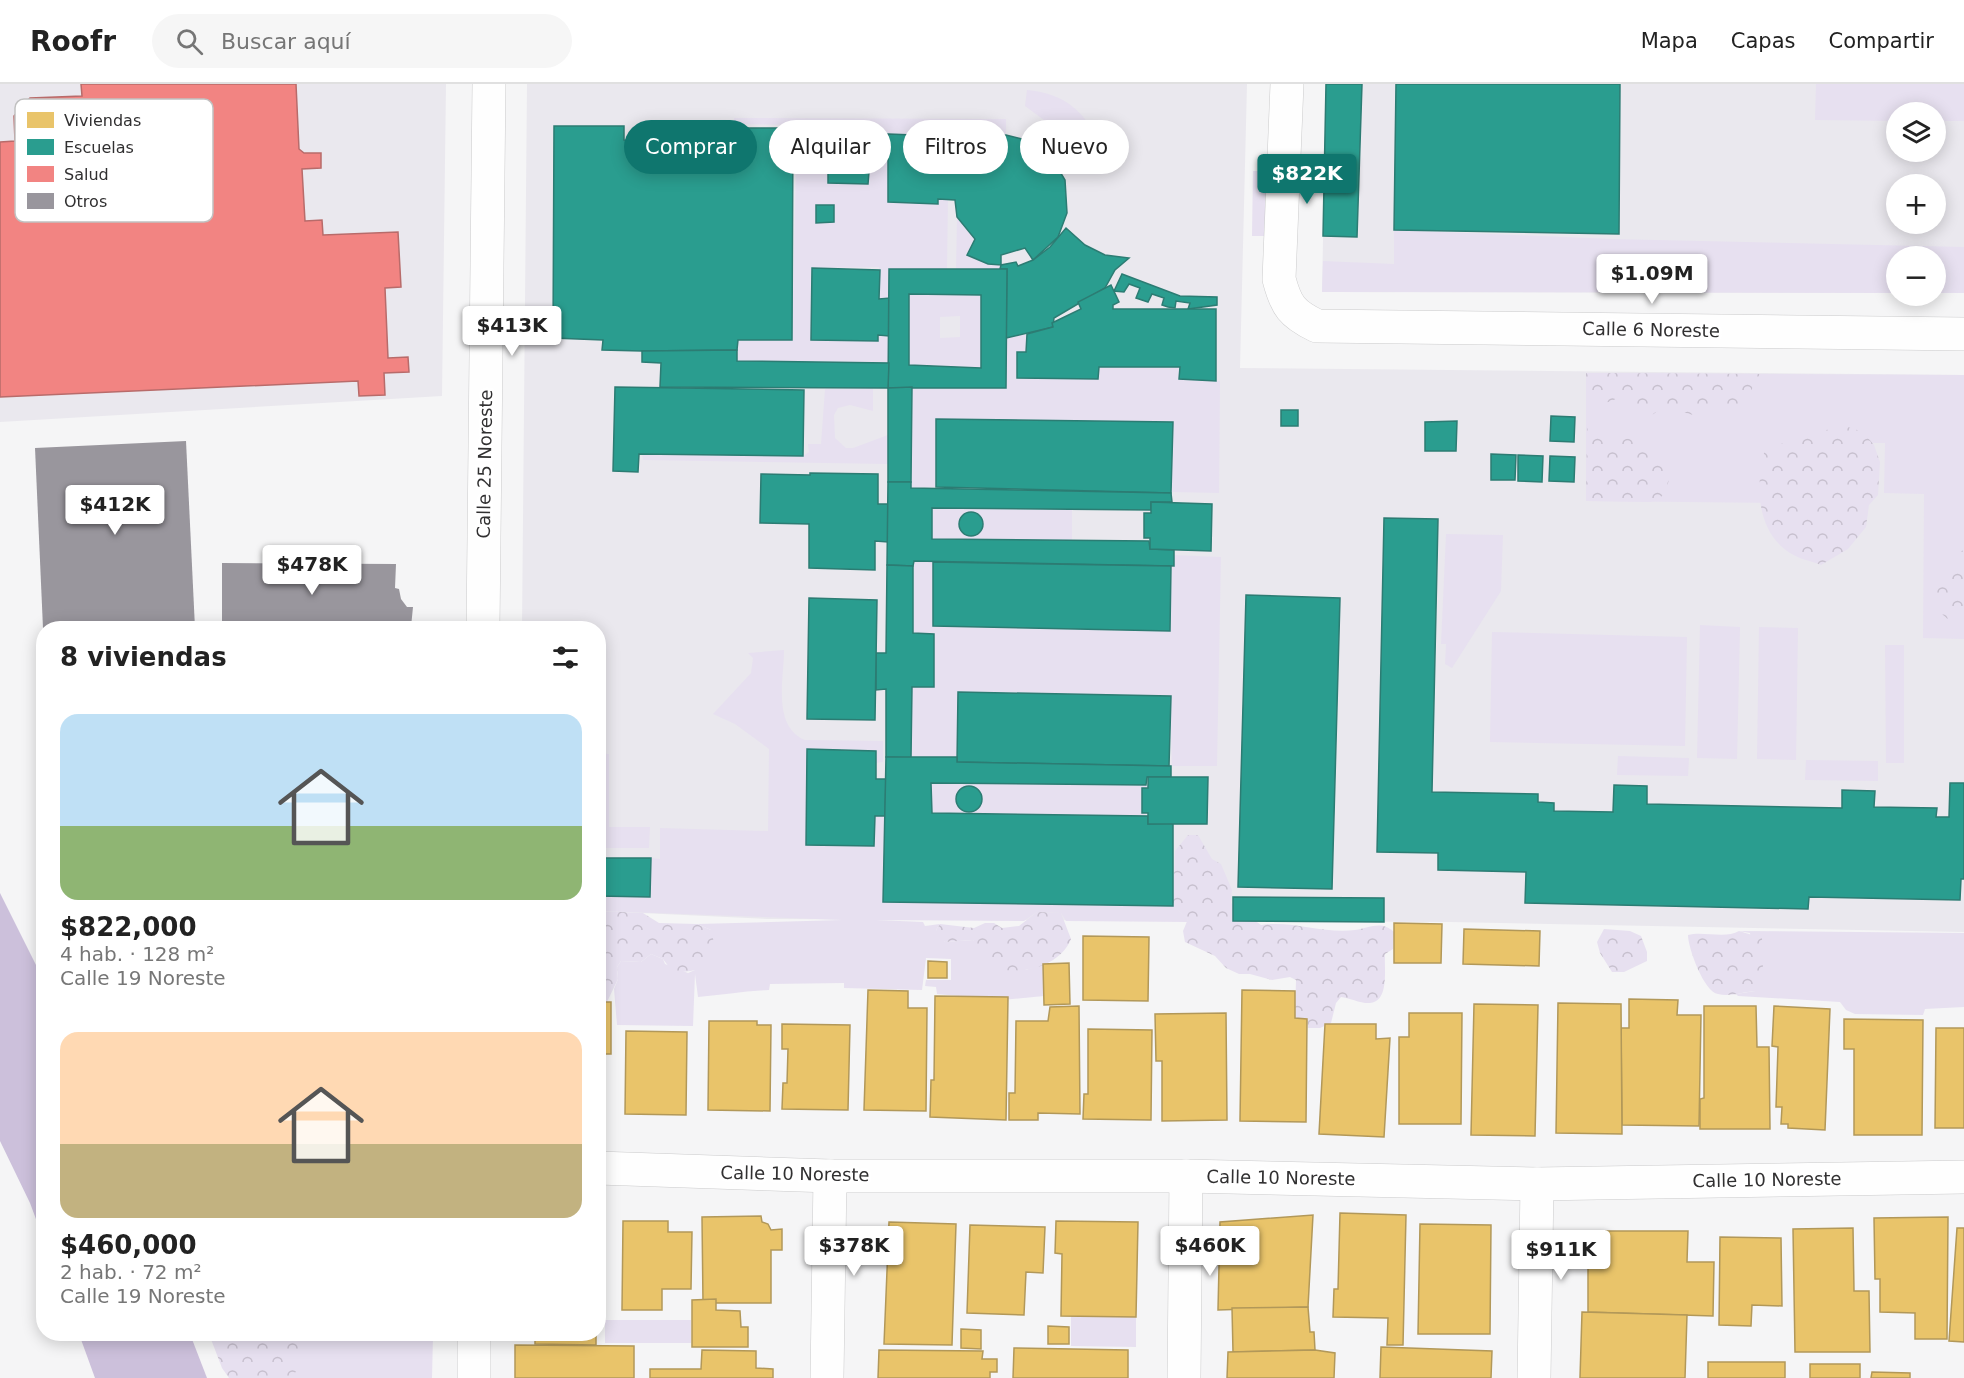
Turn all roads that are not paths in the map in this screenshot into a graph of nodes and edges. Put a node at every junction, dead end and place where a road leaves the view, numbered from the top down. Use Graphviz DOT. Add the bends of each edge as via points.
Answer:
graph roads {
  1 [pos="489,84"];
  2 [pos="1287,84"];
  3 [pos="1964,334"];
  4 [pos="483,621"];
  5 [pos="606,1168"];
  6 [pos="830,1176"];
  7 [pos="1186,1176"];
  8 [pos="1964,1177"];
  9 [pos="1537,1184"];
  10 [pos="474,1341"];
  11 [pos="474,1378"];
  12 [pos="827,1378"];
  13 [pos="1184,1378"];
  14 [pos="1534,1378"];
  1 -- 4 [label="street, Calle 25 Noreste"];
  2 -- 3 [label="street, Calle 6 Noreste" via="1279,279 1285,303 1317,326"];
  5 -- 6 [label="street, Calle 10 Noreste"];
  6 -- 7 [label="street, Calle 10 Noreste"];
  6 -- 12 [label="street"];
  7 -- 9 [label="street, Calle 10 Noreste"];
  7 -- 13 [label="street"];
  8 -- 9 [label="street, Calle 10 Noreste"];
  9 -- 14 [label="street"];
  10 -- 11 [label="street"];
}
